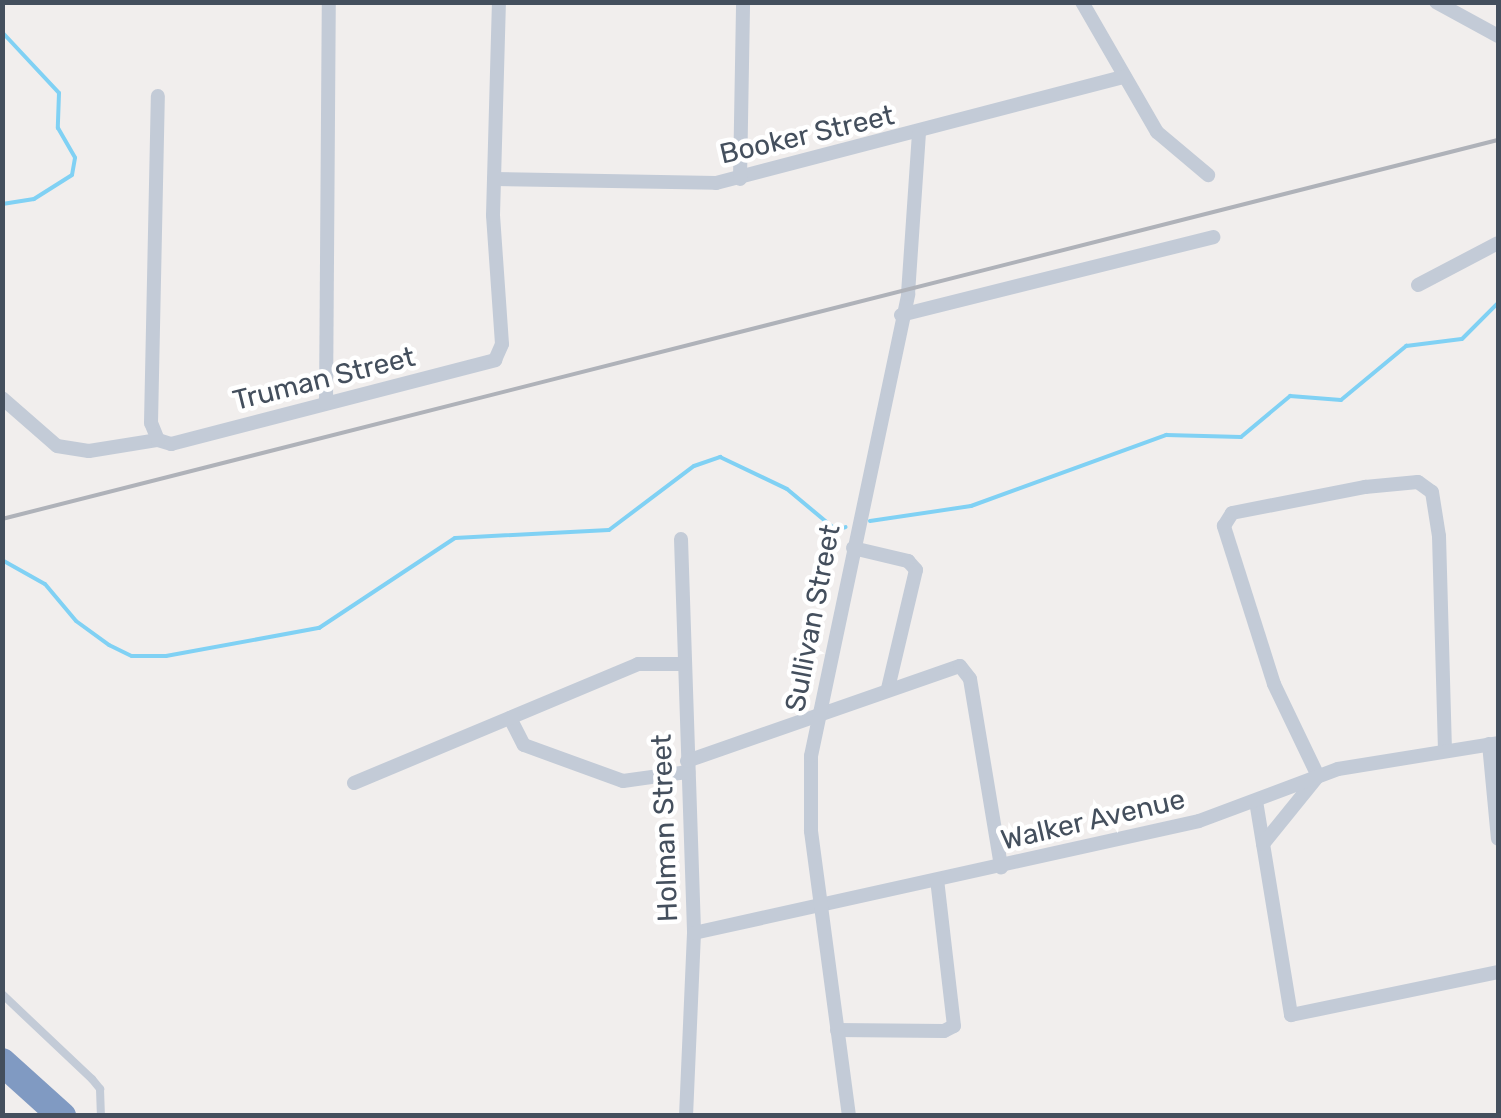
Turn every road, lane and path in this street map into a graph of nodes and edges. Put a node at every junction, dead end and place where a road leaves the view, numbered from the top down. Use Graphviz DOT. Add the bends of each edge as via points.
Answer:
graph roads {
  1 [pos="329,2"];
  2 [pos="499,2"];
  3 [pos="743,2"];
  4 [pos="1082,2"];
  5 [pos="1436,2"];
  6 [pos="1498,36"];
  7 [pos="1124,77"];
  8 [pos="158,96"];
  9 [pos="920,134"];
  10 [pos="1208,175"];
  11 [pos="494,179"];
  12 [pos="740,179"];
  13 [pos="1213,236"];
  14 [pos="1498,243"];
  15 [pos="1418,284"];
  16 [pos="901,315"];
  17 [pos="2,398"];
  18 [pos="326,403"];
  19 [pos="158,440"];
  20 [pos="681,539"];
  21 [pos="852,548"];
  22 [pos="684,664"];
  23 [pos="888,688"];
  24 [pos="819,714"];
  25 [pos="510,718"];
  26 [pos="1494,743"];
  27 [pos="1444,750"];
  28 [pos="688,766"];
  29 [pos="1318,776"];
  30 [pos="354,783"];
  31 [pos="1256,801"];
  32 [pos="1498,839"];
  33 [pos="1263,844"];
  34 [pos="1000,867"];
  35 [pos="937,880"];
  36 [pos="820,904"];
  37 [pos="694,933"];
  38 [pos="1498,972"];
  39 [pos="2,994"];
  40 [pos="837,1030"];
  41 [pos="2,1062"];
  42 [pos="62,1116"];
  43 [pos="101,1116"];
  44 [pos="686,1116"];
  45 [pos="848,1116"];
  1 -- 18 [label="street"];
  2 -- 11 [label="street"];
  3 -- 12 [label="street"];
  4 -- 7 [label="street"];
  5 -- 6 [label="street"];
  7 -- 9 [label="street, Booker Street"];
  7 -- 10 [label="street" via="1166,144"];
  8 -- 19 [label="street" via="151,423"];
  9 -- 12 [label="street, Booker Street"];
  9 -- 16 [label="street, Sullivan Street" via="916,241"];
  11 -- 12 [label="street, Booker Street"];
  11 -- 18 [label="street, Truman Street" via="499,356"];
  13 -- 16 [label="street"];
  14 -- 15 [label="street"];
  16 -- 21 [label="street, Sullivan Street"];
  17 -- 19 [label="street, Truman Street" via="41,436 68,450"];
  18 -- 19 [label="street, Truman Street" via="170,444"];
  20 -- 22 [label="street, Holman Street"];
  21 -- 23 [label="street" via="908,561 916,570"];
  21 -- 24 [label="street, Sullivan Street"];
  22 -- 25 [label="street" via="638,664"];
  22 -- 28 [label="street, Holman Street"];
  23 -- 24 [label="street"];
  23 -- 34 [label="street" via="952,665 969,675"];
  24 -- 28 [label="street"];
  24 -- 36 [label="street, Sullivan Street" via="808,795"];
  25 -- 28 [label="street" via="524,745 623,781"];
  25 -- 30 [label="street"];
  26 -- 27 [label="street, Walker Avenue"];
  26 -- 32 [label="street"];
  27 -- 29 [label="street, Walker Avenue"];
  27 -- 29 [label="street" via="1432,492 1418,482 1365,487 1232,512 1224,526 1274,684"];
  28 -- 37 [label="street, Holman Street"];
  29 -- 31 [label="street, Walker Avenue"];
  29 -- 33 [label="street"];
  31 -- 33 [label="street"];
  31 -- 34 [label="street, Walker Avenue" via="1199,822"];
  33 -- 38 [label="street" via="1291,1016"];
  34 -- 35 [label="street, Walker Avenue"];
  35 -- 36 [label="street, Walker Avenue"];
  35 -- 40 [label="street" via="954,1026"];
  36 -- 37 [label="street, Walker Avenue"];
  36 -- 40 [label="street, Sullivan Street"];
  37 -- 44 [label="street, Holman Street"];
  39 -- 43 [label="lane" via="92,1079 100,1089"];
  40 -- 45 [label="street, Sullivan Street"];
  41 -- 42 [label="highway"];
}
